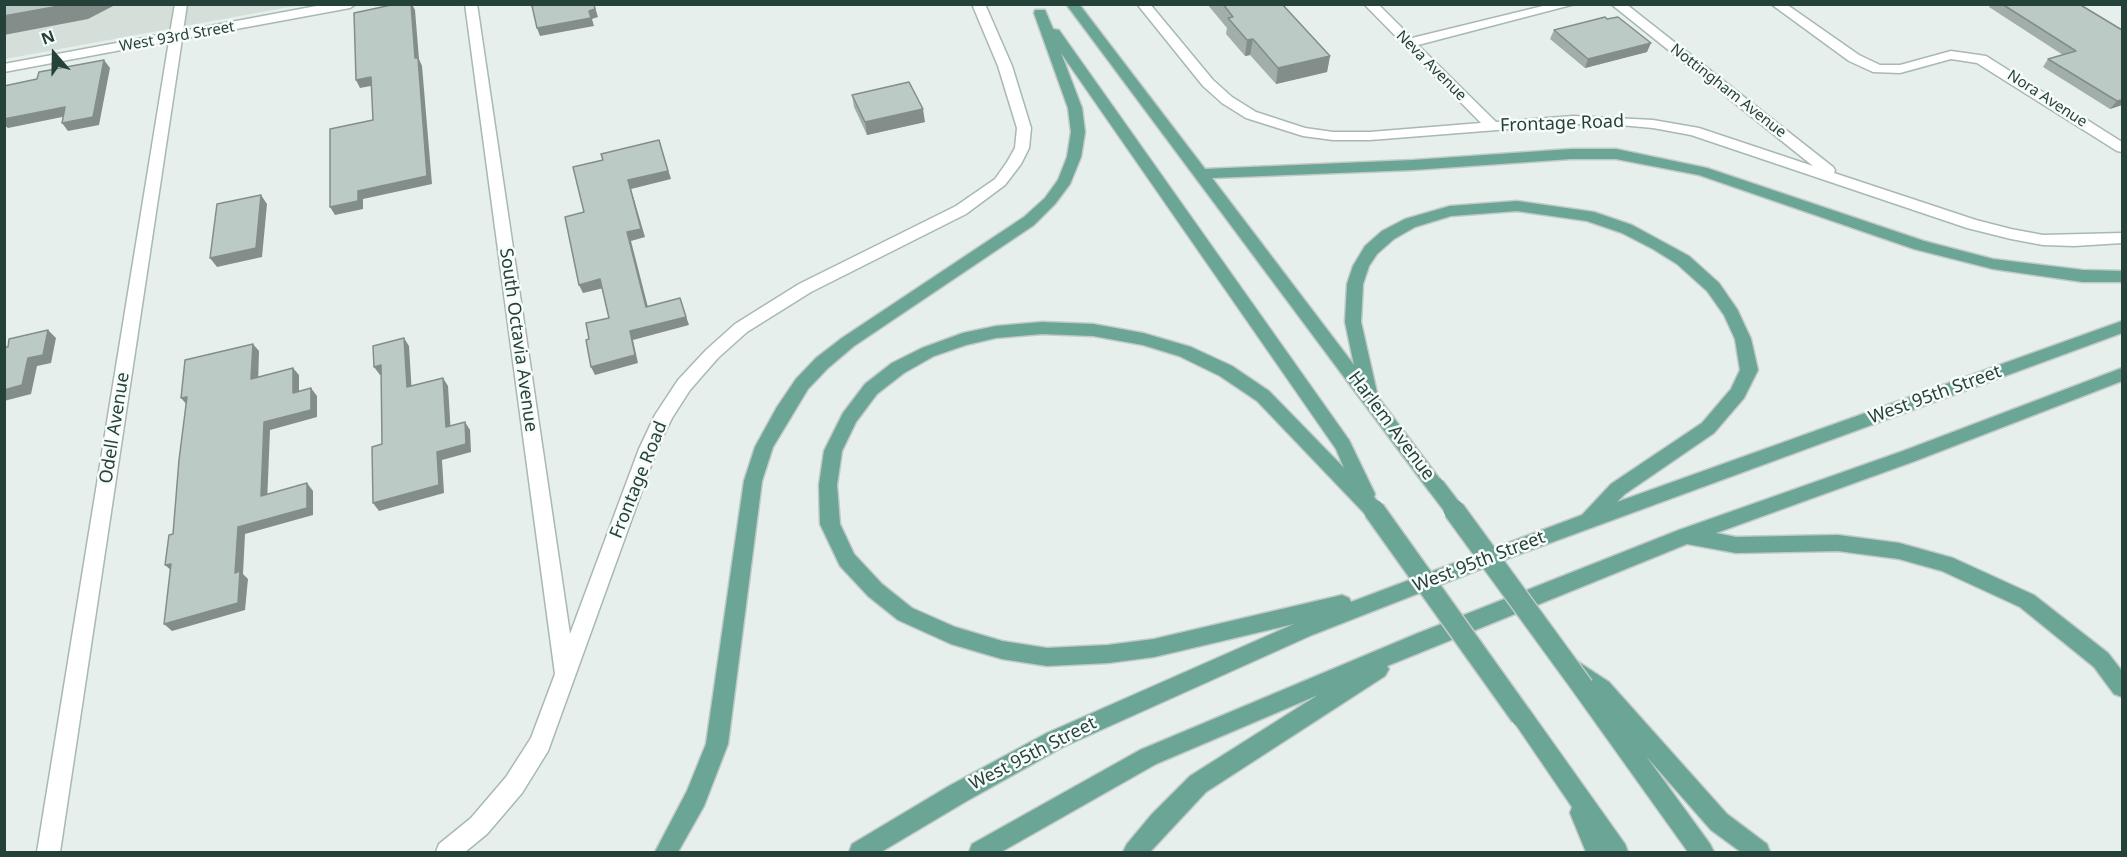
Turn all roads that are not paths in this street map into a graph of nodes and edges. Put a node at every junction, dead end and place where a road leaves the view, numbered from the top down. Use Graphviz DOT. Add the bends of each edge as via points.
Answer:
graph roads {
  1 [pos="181,4"];
  2 [pos="350,4"];
  3 [pos="471,4"];
  4 [pos="978,4"];
  5 [pos="1072,4"];
  6 [pos="1143,4"];
  7 [pos="1370,4"];
  8 [pos="1569,4"];
  9 [pos="1617,4"];
  10 [pos="1777,4"];
  11 [pos="1037,9"];
  12 [pos="176,37"];
  13 [pos="1408,43"];
  14 [pos="4,68"];
  15 [pos="1493,127"];
  16 [pos="2122,148"];
  17 [pos="1199,174"];
  18 [pos="1838,178"];
  19 [pos="2122,238"];
  20 [pos="2122,276"];
  21 [pos="2122,327"];
  22 [pos="2122,374"];
  23 [pos="1370,396"];
  24 [pos="1373,509"];
  25 [pos="1587,521"];
  26 [pos="1686,536"];
  27 [pos="1402,590"];
  28 [pos="1423,641"];
  29 [pos="1563,661"];
  30 [pos="565,675"];
  31 [pos="2122,687"];
  32 [pos="1570,786"];
  33 [pos="48,852"];
  34 [pos="447,852"];
  35 [pos="666,852"];
  36 [pos="860,852"];
  37 [pos="980,852"];
  38 [pos="1134,852"];
  39 [pos="1597,852"];
  40 [pos="1617,852"];
  41 [pos="1702,852"];
  42 [pos="1759,852"];
  1 -- 12 [label="street, Odell Avenue"];
  2 -- 12 [label="street, West 93rd Street"];
  3 -- 30 [label="street, South Octavia Avenue"];
  4 -- 30 [label="street, Frontage Road" via="1005,66 1024,128 1022,148 1014,164 1000,182 961,210 804,288 749,323 712,354 684,385 648,449"];
  5 -- 17 [label="main road, Harlem Avenue"];
  6 -- 15 [label="street, Frontage Road" via="1214,89 1251,115 1276,125 1333,136"];
  7 -- 13 [label="street, Neva Avenue"];
  8 -- 13 [label="street"];
  9 -- 18 [label="street, Nottingham Avenue"];
  10 -- 16 [label="street, Nora Avenue" via="1854,58 1878,69 1893,71 1951,54 1970,56 2000,69"];
  11 -- 24 [label="main road" via="1342,445"];
  11 -- 35 [label="main road" via="1075,108 1078,132 1065,182 1029,221 822,363 783,411 764,447 753,481 717,744 696,798"];
  12 -- 14 [label="street, West 93rd Street"];
  12 -- 33 [label="street, Odell Avenue"];
  13 -- 15 [label="street, Neva Avenue"];
  15 -- 18 [label="street, Frontage Road" via="1573,120 1653,124 1694,131"];
  17 -- 20 [label="main road" via="1616,154 1702,171 1920,245 1993,264 2084,276"];
  17 -- 23 [label="main road, Harlem Avenue"];
  18 -- 19 [label="street, Frontage Road" via="2011,234 2074,242"];
  21 -- 25 [label="main road, West 95th Street"];
  22 -- 26 [label="main road"];
  23 -- 25 [label="main road" via="1353,322 1355,284 1371,250 1410,223 1450,211 1517,206 1588,216 1659,245 1713,287 1743,339 1749,370 1738,393 1708,429 1618,489"];
  23 -- 29 [label="main road, Harlem Avenue, bridge"];
  24 -- 27 [label="main road" via="1263,396 1226,370 1185,351 1093,330 1042,328 996,332 963,339 898,368 871,389 849,418 833,451 828,485 830,524 847,560 875,590 905,614 951,635 1002,650 1047,657 1154,648"];
  24 -- 32 [label="main road, bridge"];
  25 -- 27 [label="main road, West 95th Street"];
  26 -- 28 [label="main road"];
  26 -- 31 [label="main road" via="1736,545 1838,543 1899,551 1946,564 2027,601 2101,660"];
  27 -- 36 [label="main road, West 95th Street" via="1223,663 1055,740"];
  28 -- 37 [label="main road" via="1148,757"];
  28 -- 38 [label="main road" via="1198,784"];
  29 -- 41 [label="main road, Harlem Avenue, bridge"];
  29 -- 42 [label="main road" via="1601,689 1719,822"];
  30 -- 34 [label="street, Frontage Road" via="540,744 514,785 479,826"];
  32 -- 39 [label="main road"];
  32 -- 40 [label="main road"];
}
